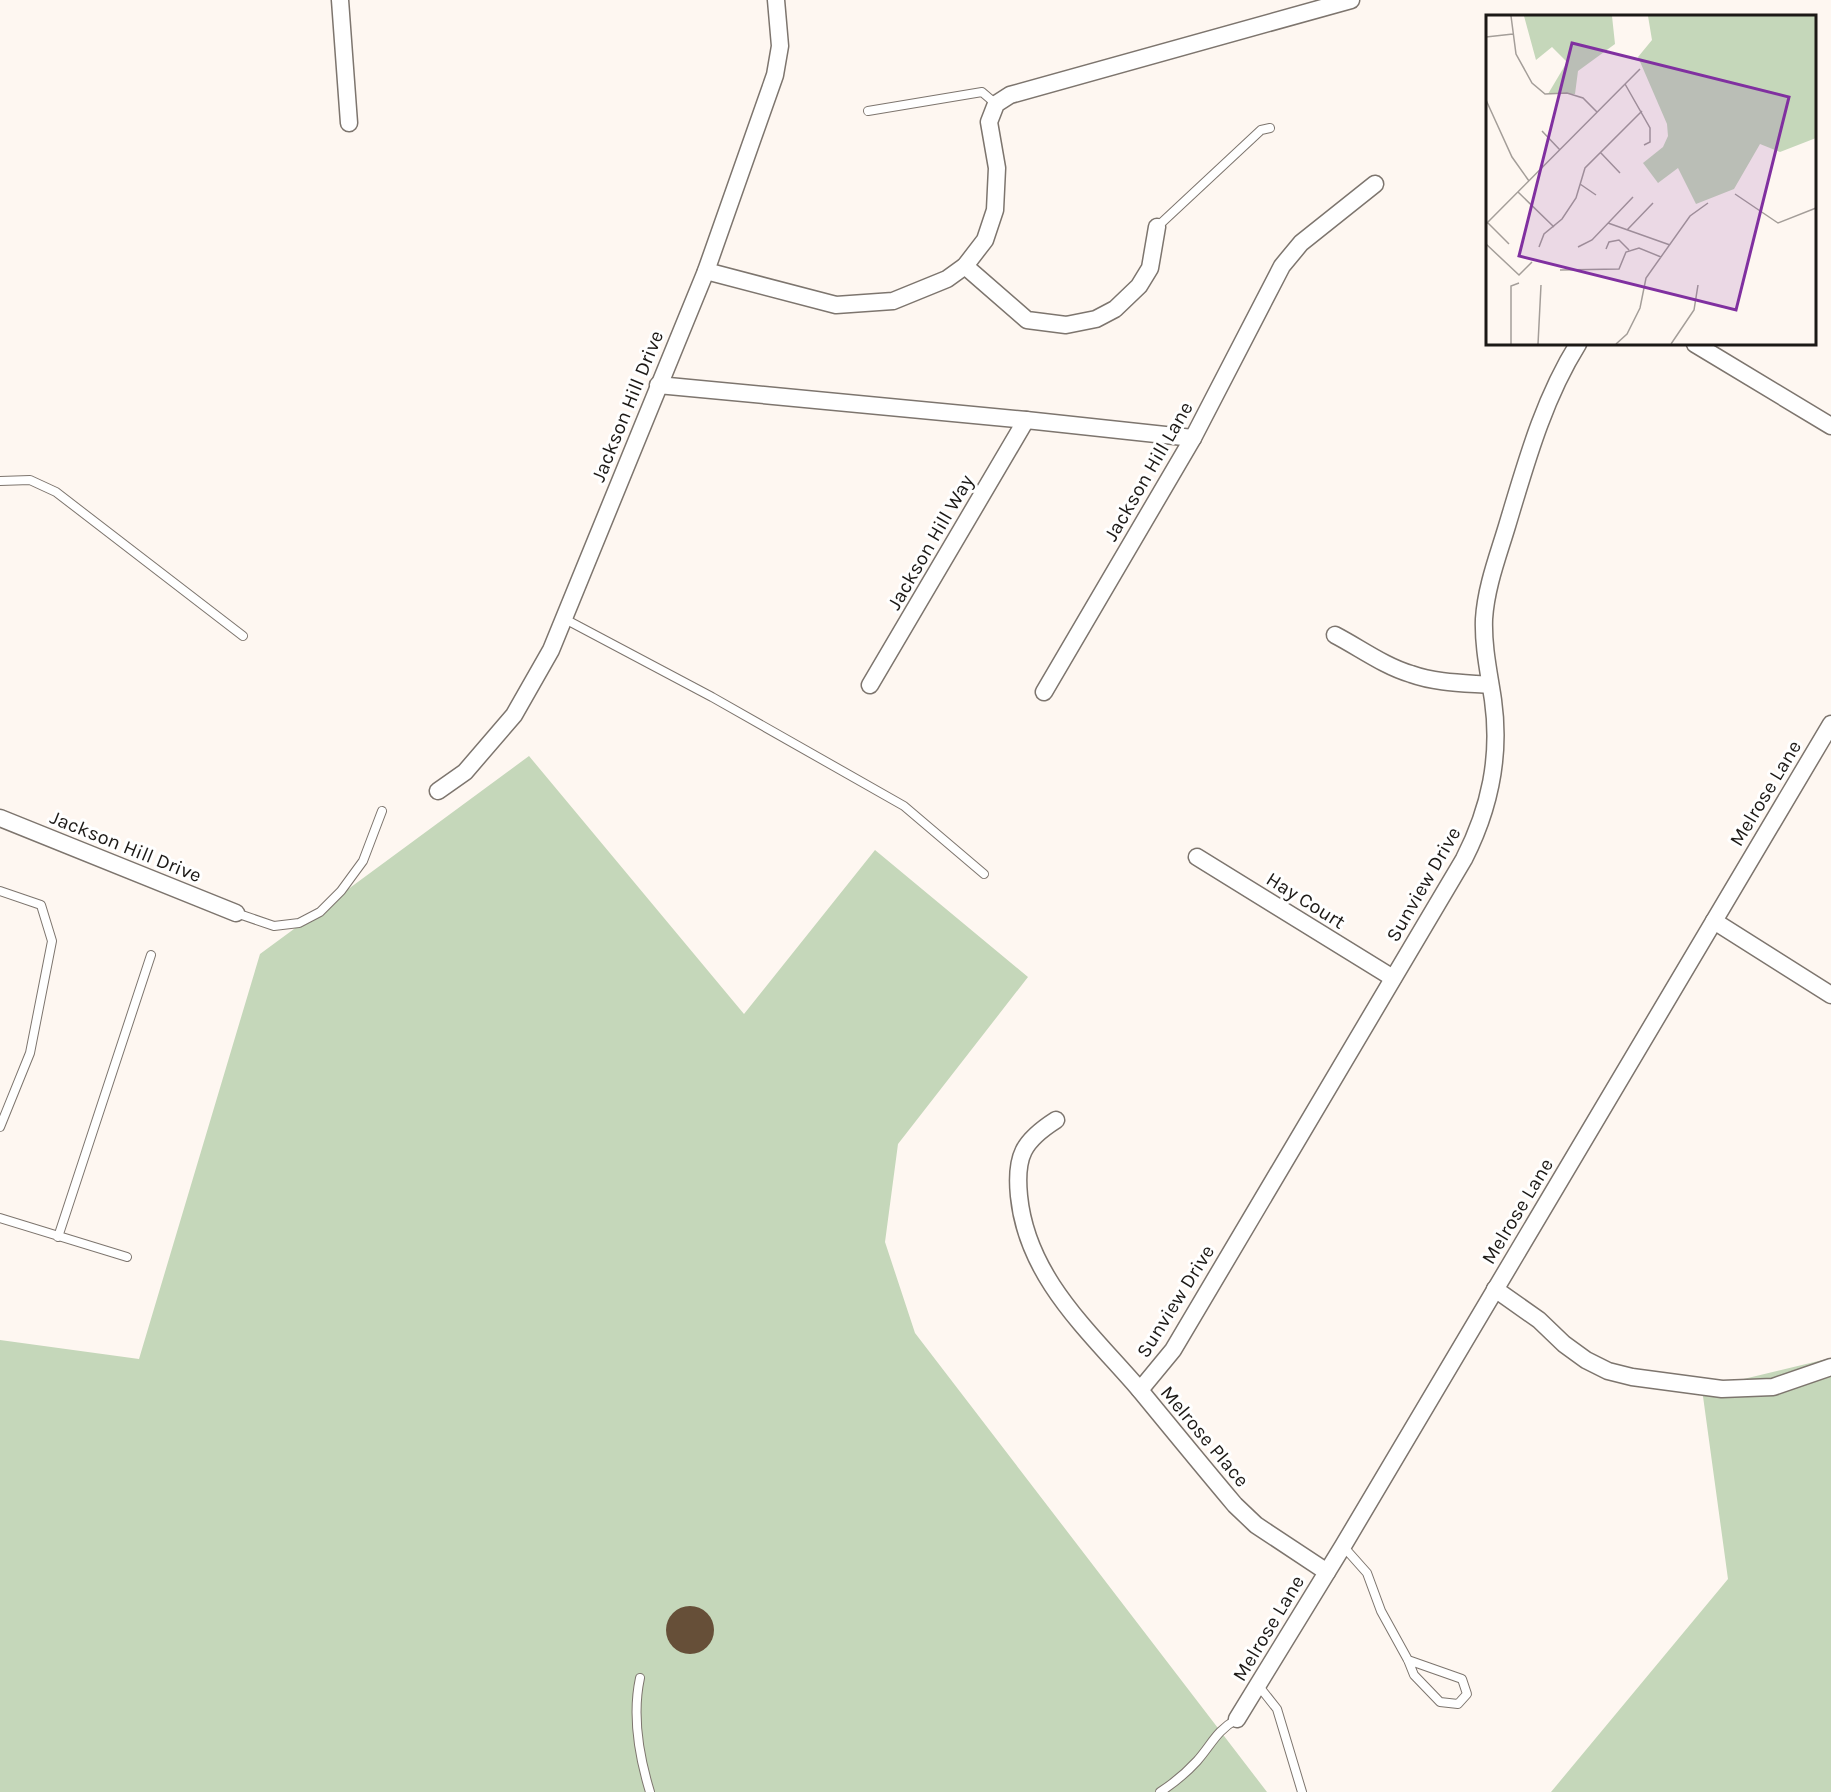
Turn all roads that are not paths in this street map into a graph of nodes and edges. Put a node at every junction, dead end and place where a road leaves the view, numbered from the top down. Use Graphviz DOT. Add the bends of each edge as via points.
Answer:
graph roads {
  1 [pos="340,0"];
  2 [pos="776,0"];
  3 [pos="1351,0"];
  4 [pos="996,104"];
  5 [pos="868,111"];
  6 [pos="349,123"];
  7 [pos="1270,128"];
  8 [pos="1375,184"];
  9 [pos="1157,227"];
  10 [pos="966,266"];
  11 [pos="706,271"];
  12 [pos="1577,345"];
  13 [pos="1697,345"];
  14 [pos="658,385"];
  15 [pos="1026,420"];
  16 [pos="1831,426"];
  17 [pos="1193,438"];
  18 [pos="0,481"];
  19 [pos="564,618"];
  20 [pos="1335,635"];
  21 [pos="243,636"];
  22 [pos="1490,684"];
  23 [pos="870,685"];
  24 [pos="1044,692"];
  25 [pos="1831,724"];
  26 [pos="438,791"];
  27 [pos="382,811"];
  28 [pos="0,818"];
  29 [pos="1197,857"];
  30 [pos="984,874"];
  31 [pos="0,891"];
  32 [pos="236,913"];
  33 [pos="1714,921"];
  34 [pos="151,955"];
  35 [pos="1393,978"];
  36 [pos="1831,995"];
  37 [pos="1056,1120"];
  38 [pos="0,1126"];
  39 [pos="0,1218"];
  40 [pos="58,1237"];
  41 [pos="127,1257"];
  42 [pos="1495,1289"];
  43 [pos="1831,1367"];
  44 [pos="1140,1390"];
  45 [pos="1343,1546"];
  46 [pos="1327,1572"];
  47 [pos="1408,1660"];
  48 [pos="640,1678"];
  49 [pos="1258,1685"];
  50 [pos="1237,1719"];
  51 [pos="650,1792"];
  52 [pos="1160,1792"];
  53 [pos="1302,1792"];
  1 -- 6 [label="street"];
  2 -- 11 [label="street, Jackson Hill Drive" via="780,46 775,75"];
  3 -- 4 [label="street" via="1010,94"];
  4 -- 5 [label="lane" via="982,93"];
  4 -- 10 [label="street" via="989,122 997,168 995,210 985,240"];
  7 -- 9 [label="lane" via="1261,130"];
  8 -- 17 [label="street, Jackson Hill Lane" via="1301,243 1282,266"];
  9 -- 10 [label="street" via="1150,268 1139,286 1115,309 1096,319 1066,325 1027,320"];
  10 -- 11 [label="street" via="947,279 893,301 836,304"];
  11 -- 14 [label="street, Jackson Hill Drive"];
  12 -- 22 [label="street, Sunview Drive" via="1537,428 1488,593 1484,636"];
  13 -- 16 [label="street"];
  14 -- 15 [label="street"];
  14 -- 19 [label="street, Jackson Hill Drive"];
  15 -- 17 [label="street"];
  15 -- 23 [label="street, Jackson Hill Way"];
  17 -- 24 [label="street, Jackson Hill Lane"];
  18 -- 21 [label="lane" via="30,480 56,492"];
  19 -- 26 [label="street, Jackson Hill Drive" via="551,650 514,715 465,772"];
  19 -- 30 [label="lane" via="904,806"];
  20 -- 22 [label="street" via="1409,674"];
  22 -- 35 [label="street, Sunview Drive" via="1496,740 1493,779 1485,811 1464,859"];
  25 -- 33 [label="street, Melrose Lane"];
  27 -- 32 [label="lane" via="363,861 320,912 299,923 274,926"];
  28 -- 32 [label="street, Jackson Hill Drive"];
  29 -- 35 [label="street, Hay Court"];
  31 -- 38 [label="lane" via="41,906 52,941 30,1053"];
  33 -- 36 [label="street"];
  33 -- 42 [label="street, Melrose Lane"];
  34 -- 40 [label="lane"];
  35 -- 44 [label="street, Sunview Drive" via="1173,1350"];
  37 -- 44 [label="street, Melrose Place" via="1037,1133 1024,1148 1019,1162 1020,1213 1025,1234 1056,1292"];
  39 -- 40 [label="lane"];
  40 -- 41 [label="lane"];
  42 -- 43 [label="street" via="1586,1360 1632,1377 1722,1389 1773,1387"];
  42 -- 45 [label="street, Melrose Lane"];
  44 -- 46 [label="street, Melrose Place" via="1235,1505 1256,1525"];
  45 -- 46 [label="street, Melrose Lane"];
  45 -- 47 [label="lane" via="1367,1573 1381,1611"];
  46 -- 49 [label="street, Melrose Lane"];
  47 -- 47 [label="lane" via="1414,1675 1440,1702 1458,1704 1467,1694 1462,1678"];
  48 -- 51 [label="lane" via="636,1697 638,1730"];
  49 -- 50 [label="street, Melrose Lane"];
  49 -- 53 [label="lane" via="1277,1708"];
  50 -- 52 [label="lane" via="1222,1728 1197,1761"];
}
